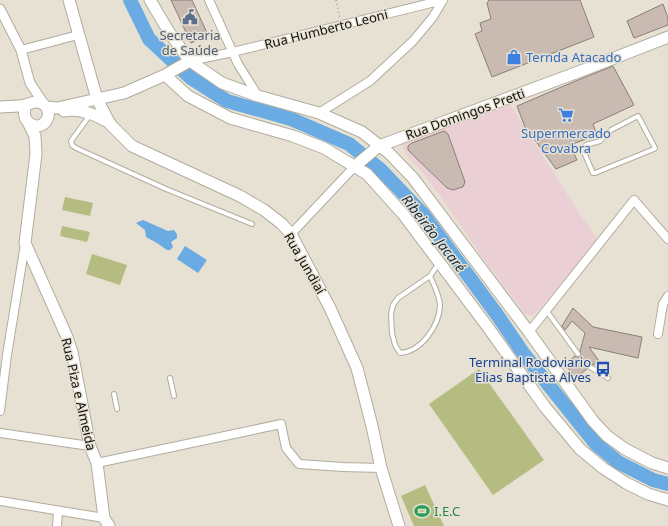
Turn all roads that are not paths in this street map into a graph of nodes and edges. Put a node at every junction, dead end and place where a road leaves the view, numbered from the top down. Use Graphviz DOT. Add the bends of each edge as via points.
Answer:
graph roads {
  1 [pos="69,0"];
  2 [pos="150,0"];
  3 [pos="209,0"];
  4 [pos="443,0"];
  5 [pos="0,10"];
  6 [pos="78,34"];
  7 [pos="668,37"];
  8 [pos="21,50"];
  9 [pos="233,52"];
  10 [pos="187,63"];
  11 [pos="167,74"];
  12 [pos="30,83"];
  13 [pos="124,93"];
  14 [pos="258,96"];
  15 [pos="97,99"];
  16 [pos="28,104"];
  17 [pos="0,107"];
  18 [pos="46,113"];
  19 [pos="319,113"];
  20 [pos="92,114"];
  21 [pos="26,120"];
  22 [pos="110,124"];
  23 [pos="378,147"];
  24 [pos="36,154"];
  25 [pos="357,164"];
  26 [pos="611,167"];
  27 [pos="252,224"];
  28 [pos="290,234"];
  29 [pos="668,239"];
  30 [pos="25,243"];
  31 [pos="439,263"];
  32 [pos="430,276"];
  33 [pos="668,296"];
  34 [pos="546,310"];
  35 [pos="529,332"];
  36 [pos="658,334"];
  37 [pos="578,354"];
  38 [pos="7,355"];
  39 [pos="0,362"];
  40 [pos="590,367"];
  41 [pos="170,378"];
  42 [pos="608,378"];
  43 [pos="114,394"];
  44 [pos="174,396"];
  45 [pos="116,409"];
  46 [pos="0,411"];
  47 [pos="0,433"];
  48 [pos="90,446"];
  49 [pos="97,463"];
  50 [pos="381,468"];
  51 [pos="668,468"];
  52 [pos="668,500"];
  53 [pos="0,501"];
  54 [pos="58,512"];
  55 [pos="107,522"];
  56 [pos="57,526"];
  57 [pos="399,526"];
  1 -- 6 [label="main road, Rua Jundiaí"];
  2 -- 10 [label="main road"];
  3 -- 9 [label="street"];
  4 -- 9 [label="street, Rua Humberto Leoni"];
  4 -- 19 [label="street" via="413,41 370,81"];
  5 -- 8 [label="street"];
  6 -- 8 [label="street"];
  6 -- 15 [label="main road, Rua Jundiaí"];
  7 -- 23 [label="main road, Rua Domingos Pretti"];
  8 -- 12 [label="street"];
  9 -- 10 [label="street, Rua Humberto Leoni"];
  9 -- 14 [label="street"];
  10 -- 11 [label="main road"];
  10 -- 14 [label="main road" via="222,83"];
  11 -- 13 [label="main road"];
  11 -- 25 [label="main road" via="188,96 230,118 292,136"];
  12 -- 16 [label="street"];
  12 -- 18 [label="street"];
  13 -- 15 [label="main road"];
  13 -- 22 [label="main road" via="110,107"];
  14 -- 19 [label="main road"];
  15 -- 18 [label="main road"];
  15 -- 22 [label="main road, Rua Jundiaí"];
  16 -- 17 [label="main road"];
  16 -- 18 [label="main road" via="36,102"];
  16 -- 21 [label="main road" via="25,111"];
  17 -- 21 [label="main road"];
  18 -- 20 [label="main road" via="75,110"];
  18 -- 21 [label="main road" via="38,126"];
  18 -- 24 [label="main road"];
  19 -- 23 [label="main road" via="362,132"];
  20 -- 22 [label="main road"];
  20 -- 27 [label="lane" via="71,140 76,148"];
  21 -- 24 [label="main road" via="35,136"];
  22 -- 28 [label="main road, Rua Jundiaí" via="132,146 240,196 264,210"];
  23 -- 25 [label="main road, Rua Domingos Pretti"];
  23 -- 35 [label="main road" via="389,153 413,178"];
  24 -- 30 [label="main road"];
  25 -- 28 [label="street, Rua Domingos Pretti"];
  25 -- 31 [label="main road" via="403,214"];
  26 -- 26 [label="lane" via="593,173 583,147 600,141 611,130 638,116 655,148"];
  28 -- 50 [label="main road, Rua Jundiaí" via="330,308 357,368"];
  29 -- 34 [label="street" via="634,200"];
  30 -- 38 [label="street"];
  30 -- 48 [label="main road, Rua Piza e Almeida" via="72,352"];
  31 -- 32 [label="lane"];
  31 -- 52 [label="main road" via="545,407 580,449 626,483"];
  32 -- 32 [label="lane" via="398,298 393,305 392,333 400,354 408,353 425,340 437,319 439,299"];
  33 -- 36 [label="street" via="663,304"];
  34 -- 35 [label="street"];
  34 -- 37 [label="lane"];
  35 -- 51 [label="main road" via="589,416 607,436 652,464"];
  38 -- 39 [label="street"];
  38 -- 46 [label="street"];
  40 -- 42 [label="lane"];
  41 -- 44 [label="lane"];
  43 -- 45 [label="lane"];
  47 -- 48 [label="street"];
  48 -- 49 [label="main road, Rua Piza e Almeida"];
  49 -- 50 [label="street" via="281,424 286,448 299,464"];
  49 -- 55 [label="main road, Rua Piza e Almeida"];
  50 -- 57 [label="main road, Rua Jundiaí"];
  53 -- 54 [label="street"];
  54 -- 55 [label="street"];
  54 -- 56 [label="street"];
}
